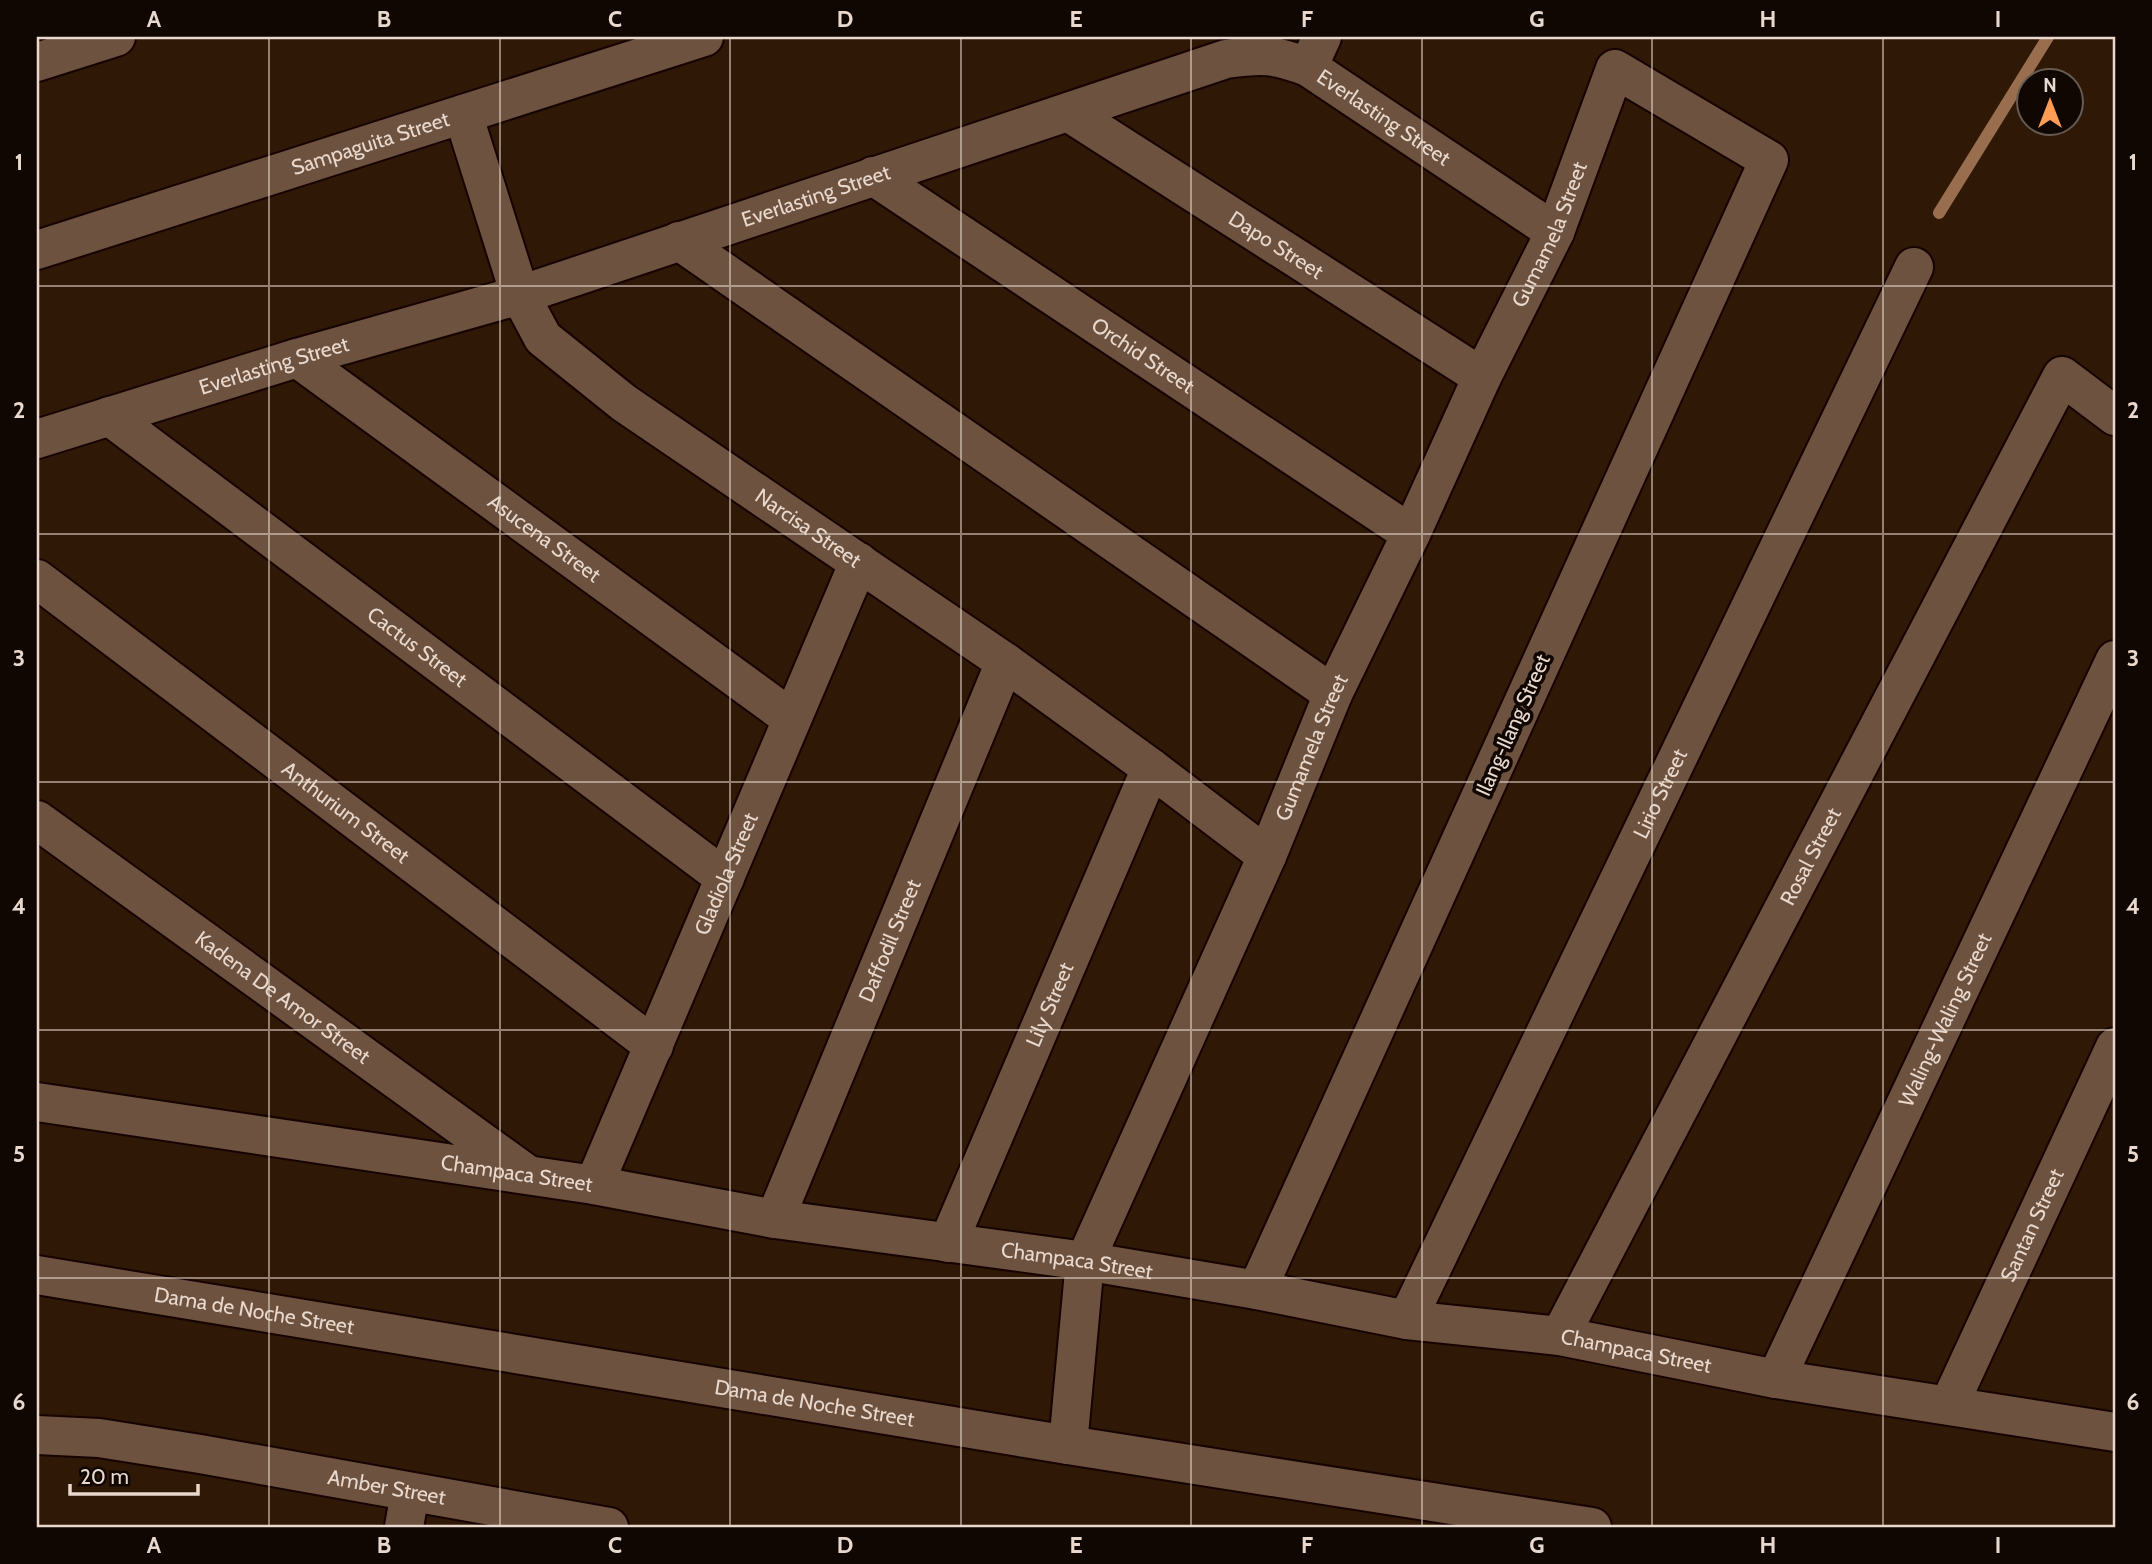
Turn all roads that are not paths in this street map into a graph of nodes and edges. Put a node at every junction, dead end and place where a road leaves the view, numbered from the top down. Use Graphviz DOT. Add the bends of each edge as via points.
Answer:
graph roads {
  1 [pos="116,37"];
  2 [pos="704,37"];
  3 [pos="1315,52"];
  4 [pos="37,62"];
  5 [pos="1069,112"];
  6 [pos="463,114"];
  7 [pos="1769,160"];
  8 [pos="873,176"];
  9 [pos="1555,232"];
  10 [pos="679,241"];
  11 [pos="37,250"];
  12 [pos="1914,267"];
  13 [pos="520,295"];
  14 [pos="297,358"];
  15 [pos="1482,377"];
  16 [pos="109,416"];
  17 [pos="2115,416"];
  18 [pos="37,439"];
  19 [pos="1412,534"];
  20 [pos="859,562"];
  21 [pos="37,579"];
  22 [pos="2115,660"];
  23 [pos="1005,662"];
  24 [pos="1334,694"];
  25 [pos="792,719"];
  26 [pos="1151,768"];
  27 [pos="40,825"];
  28 [pos="1267,856"];
  29 [pos="725,878"];
  30 [pos="654,1046"];
  31 [pos="2115,1047"];
  32 [pos="37,1102"];
  33 [pos="529,1175"];
  34 [pos="594,1185"];
  35 [pos="775,1219"];
  36 [pos="948,1243"];
  37 [pos="1085,1261"];
  38 [pos="37,1275"];
  39 [pos="1257,1290"];
  40 [pos="1407,1320"];
  41 [pos="1560,1336"];
  42 [pos="1776,1379"];
  43 [pos="1949,1405"];
  44 [pos="2115,1432"];
  45 [pos="37,1435"];
  46 [pos="1069,1445"];
  47 [pos="407,1509"];
  48 [pos="609,1527"];
  49 [pos="1592,1527"];
  1 -- 4 [label="street"];
  2 -- 6 [label="street, Sampaguita Street"];
  3 -- 5 [label="street, Everlasting Street" via="1226,59"];
  3 -- 9 [label="street, Everlasting Street"];
  5 -- 8 [label="street, Everlasting Street"];
  5 -- 15 [label="street, Dapo Street"];
  6 -- 11 [label="street, Sampaguita Street"];
  6 -- 13 [label="street, Narcisa Street"];
  7 -- 9 [label="street, Gumamela Street" via="1615,69"];
  7 -- 39 [label="street, Ilang-Ilang Street"];
  8 -- 10 [label="street, Everlasting Street"];
  8 -- 19 [label="street, Orchid Street"];
  9 -- 15 [label="street, Gumamela Street"];
  10 -- 13 [label="street, Everlasting Street"];
  10 -- 24 [label="street"];
  12 -- 40 [label="street, Lirio Street"];
  13 -- 14 [label="street, Everlasting Street"];
  13 -- 20 [label="street, Narcisa Street" via="543,338 624,403"];
  14 -- 16 [label="street, Everlasting Street"];
  14 -- 25 [label="street, Asucena Street"];
  15 -- 19 [label="street, Gumamela Street"];
  16 -- 18 [label="street, Everlasting Street"];
  16 -- 29 [label="street, Cactus Street"];
  17 -- 41 [label="street, Rosal Street" via="2062,376"];
  19 -- 24 [label="street, Gumamela Street"];
  20 -- 23 [label="street, Narcisa Street"];
  20 -- 25 [label="street, Gladiola Street"];
  21 -- 30 [label="street, Anthurium Street"];
  22 -- 42 [label="street, Waling-Waling Street"];
  23 -- 26 [label="street, Narcisa Street"];
  23 -- 35 [label="street, Daffodil Street"];
  24 -- 28 [label="street, Gumamela Street"];
  25 -- 29 [label="street, Gladiola Street"];
  26 -- 28 [label="street, Narcisa Street"];
  26 -- 36 [label="street, Lily Street"];
  27 -- 33 [label="street, Kadena De Amor Street"];
  28 -- 37 [label="street, Gumamela Street"];
  29 -- 30 [label="street, Gladiola Street"];
  30 -- 34 [label="street, Gladiola Street"];
  31 -- 43 [label="street, Santan Street"];
  32 -- 33 [label="street, Champaca Street"];
  33 -- 34 [label="street, Champaca Street"];
  34 -- 35 [label="street, Champaca Street"];
  35 -- 36 [label="street, Champaca Street"];
  36 -- 37 [label="street, Champaca Street"];
  37 -- 39 [label="street, Champaca Street"];
  37 -- 46 [label="street, Gumamela Street"];
  38 -- 46 [label="street, Dama de Noche Street"];
  39 -- 40 [label="street, Champaca Street"];
  40 -- 41 [label="street, Champaca Street"];
  41 -- 42 [label="street, Champaca Street"];
  42 -- 43 [label="street, Champaca Street"];
  43 -- 44 [label="street, Champaca Street"];
  45 -- 47 [label="street, Amber Street" via="99,1438 200,1454"];
  46 -- 49 [label="street, Dama de Noche Street"];
  47 -- 48 [label="street, Amber Street"];
}
